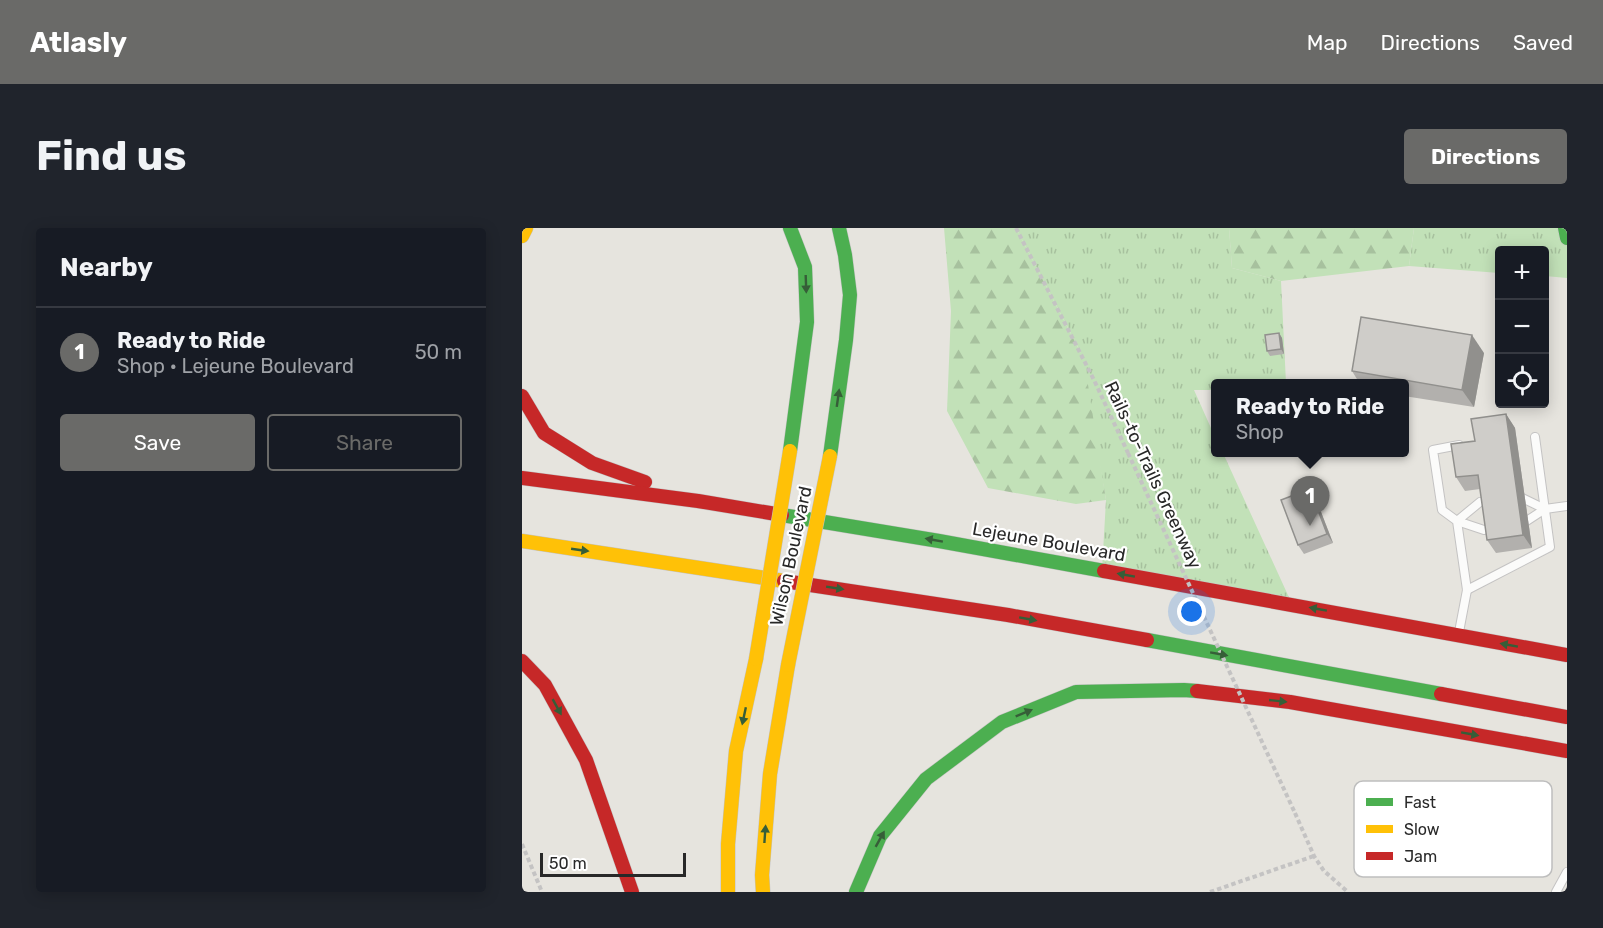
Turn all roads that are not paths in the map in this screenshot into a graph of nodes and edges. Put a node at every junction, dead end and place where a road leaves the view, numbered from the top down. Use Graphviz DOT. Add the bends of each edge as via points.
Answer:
graph roads {
  1 [pos="526,228"];
  2 [pos="790,228"];
  3 [pos="839,228"];
  4 [pos="1565,228"];
  5 [pos="522,236"];
  6 [pos="1567,238"];
  7 [pos="522,396"];
  8 [pos="1535,437"];
  9 [pos="1460,445"];
  10 [pos="522,478"];
  11 [pos="1518,496"];
  12 [pos="698,501"];
  13 [pos="1480,502"];
  14 [pos="1567,506"];
  15 [pos="1545,509"];
  16 [pos="1457,521"];
  17 [pos="1522,524"];
  18 [pos="1484,530"];
  19 [pos="522,541"];
  20 [pos="1467,590"];
  21 [pos="1458,635"];
  22 [pos="1567,655"];
  23 [pos="522,661"];
  24 [pos="1567,717"];
  25 [pos="1567,752"];
  26 [pos="1567,872"];
  27 [pos="632,892"];
  28 [pos="728,892"];
  29 [pos="763,892"];
  30 [pos="856,892"];
  31 [pos="1556,892"];
  1 -- 5 [label="main road"];
  2 -- 28 [label="main road, one-way, bridge" via="805,267 807,322 756,659 736,751"];
  29 -- 3 [label="main road, Wilson Boulevard, one-way, bridge" via="770,774 830,456 846,340 850,295"];
  4 -- 6 [label="main road"];
  7 -- 12 [label="main road" via="544,433 592,463"];
  8 -- 15 [label="lane"];
  9 -- 16 [label="lane" via="1433,450 1442,510"];
  10 -- 12 [label="main road, Lejeune Boulevard"];
  11 -- 15 [label="lane"];
  21 -- 12 [label="main road, Lejeune Boulevard, one-way"];
  13 -- 16 [label="lane"];
  14 -- 15 [label="lane"];
  15 -- 17 [label="lane"];
  15 -- 20 [label="lane" via="1550,547"];
  16 -- 18 [label="lane"];
  16 -- 20 [label="lane"];
  19 -- 24 [label="main road, one-way" via="1008,615"];
  20 -- 21 [label="lane"];
  22 -- 21 [label="main road, Lejeune Boulevard, one-way"];
  23 -- 27 [label="main road, one-way" via="545,685 586,760"];
  30 -- 25 [label="main road, one-way" via="880,836 926,779 1002,722 1076,693 1184,690 1290,702"];
  26 -- 31 [label="lane"];
}
